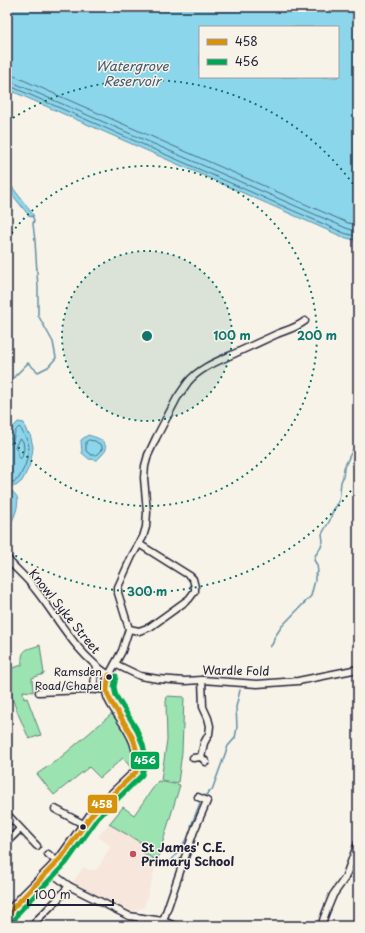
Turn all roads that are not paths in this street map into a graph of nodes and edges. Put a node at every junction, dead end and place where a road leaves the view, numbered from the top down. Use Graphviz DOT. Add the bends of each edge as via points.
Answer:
graph roads {
  1 [pos="305,321"];
  2 [pos="138,544"];
  3 [pos="7,557"];
  4 [pos="129,629"];
  5 [pos="115,664"];
  6 [pos="97,668"];
  7 [pos="358,669"];
  8 [pos="109,675"];
  9 [pos="202,680"];
  10 [pos="107,689"];
  11 [pos="95,690"];
  12 [pos="39,692"];
  13 [pos="193,758"];
  14 [pos="201,758"];
  15 [pos="206,762"];
  16 [pos="198,797"];
  17 [pos="55,809"];
  18 [pos="7,814"];
  19 [pos="85,825"];
  20 [pos="20,829"];
  21 [pos="7,842"];
  22 [pos="358,843"];
  23 [pos="37,846"];
  24 [pos="48,854"];
  25 [pos="57,862"];
  26 [pos="49,872"];
  27 [pos="68,886"];
  28 [pos="9,907"];
  29 [pos="142,918"];
  30 [pos="7,920"];
  31 [pos="163,921"];
  32 [pos="33,926"];
  33 [pos="140,926"];
  34 [pos="175,926"];
  35 [pos="323,926"];
  1 -- 2 [label="street" via="299,326 213,363 185,386 167,416 146,461 144,478 147,520 143,537"];
  2 -- 4 [label="street" via="118,587"];
  2 -- 4 [label="street" via="190,576 196,587 189,599 150,628 139,631"];
  3 -- 6 [label="street, Knowl Syke Street" via="34,588 78,648"];
  4 -- 5 [label="street"];
  5 -- 8 [label="street"];
  5 -- 9 [label="street, Wardle Fold" via="140,676 168,680"];
  6 -- 8 [label="street, Knowl Syke Street"];
  6 -- 11 [label="street" via="94,675"];
  7 -- 9 [label="street, Wardle Fold" via="298,681 257,684"];
  8 -- 10 [label="street"];
  9 -- 14 [label="street" via="203,707 210,726"];
  10 -- 11 [label="street"];
  10 -- 19 [label="street" via="110,700 134,738 138,765 131,778 93,813"];
  11 -- 12 [label="street"];
  13 -- 14 [label="street"];
  14 -- 15 [label="street"];
  16 -- 31 [label="street" via="206,801"];
  17 -- 19 [label="street"];
  18 -- 20 [label="street"];
  19 -- 25 [label="street"];
  20 -- 21 [label="street"];
  20 -- 23 [label="street"];
  22 -- 35 [label="street" via="345,878 333,895"];
  24 -- 25 [label="street"];
  25 -- 26 [label="street"];
  26 -- 27 [label="street"];
  26 -- 28 [label="street"];
  27 -- 29 [label="street" via="129,916"];
  27 -- 32 [label="street"];
  28 -- 30 [label="street"];
  29 -- 31 [label="street"];
  29 -- 33 [label="street"];
  31 -- 34 [label="street"];
}
